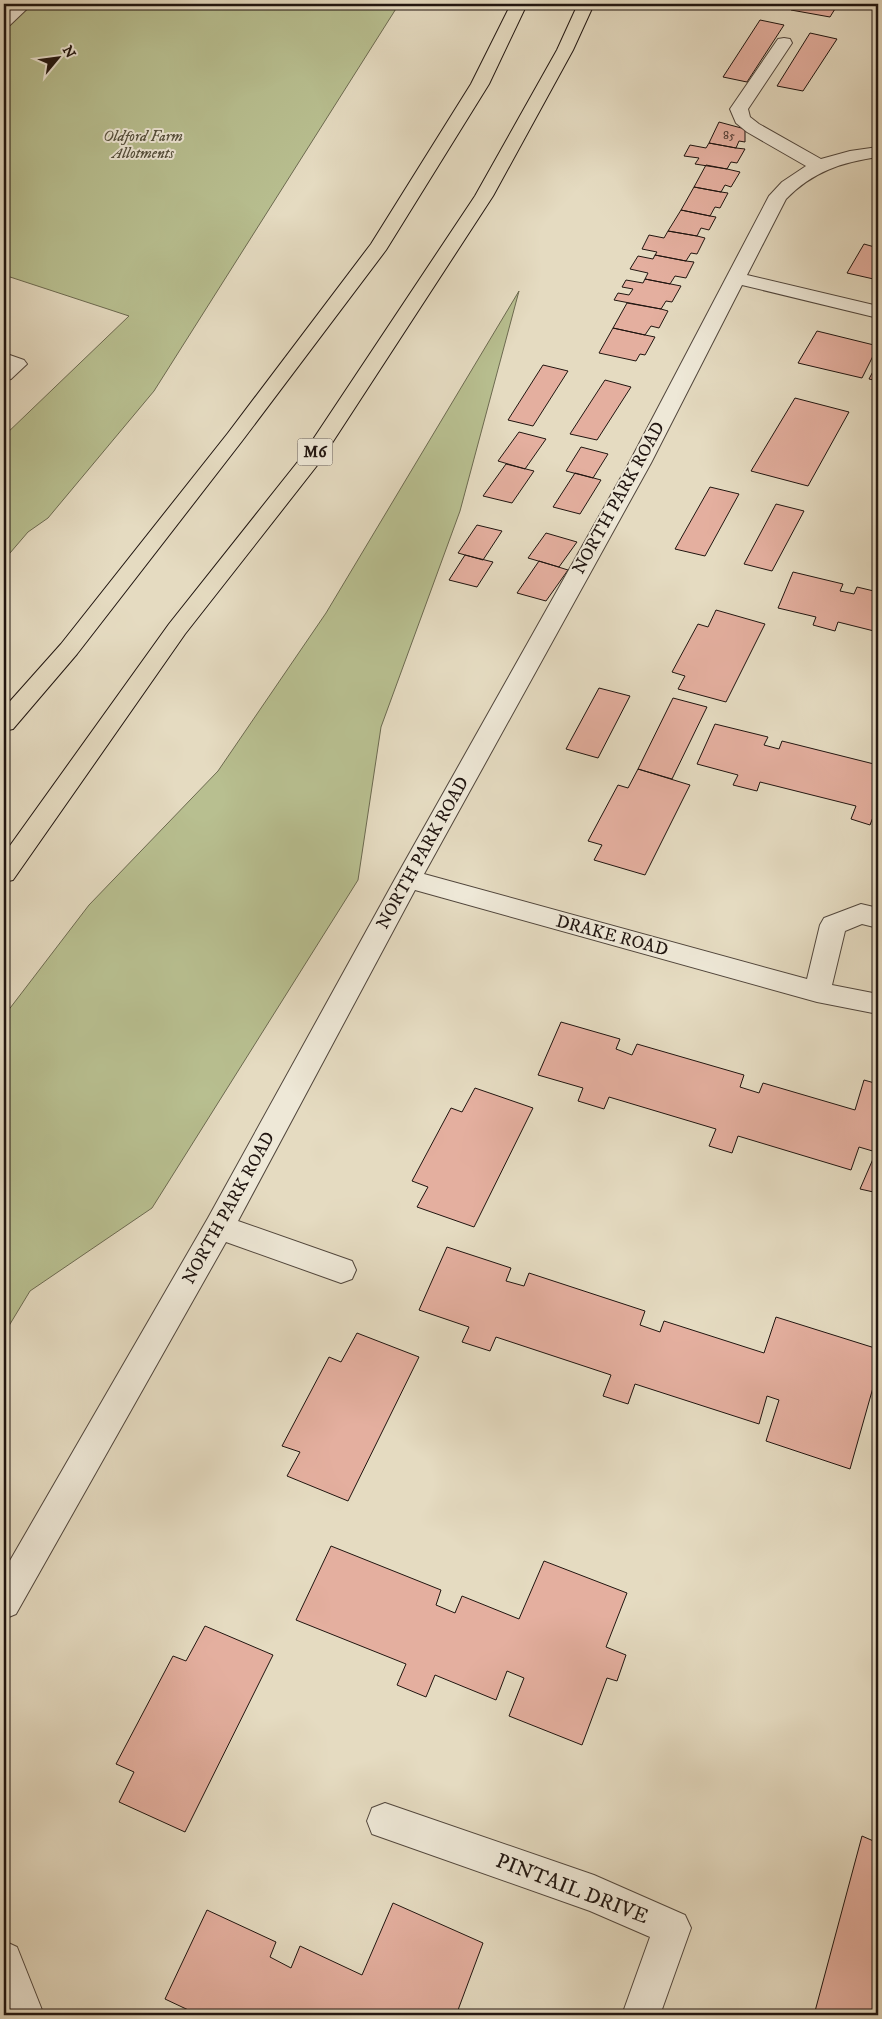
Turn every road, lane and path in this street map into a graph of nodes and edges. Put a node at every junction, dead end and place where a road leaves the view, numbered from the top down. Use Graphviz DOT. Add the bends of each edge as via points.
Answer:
graph roads {
  1 [pos="24,4"];
  2 [pos="519,4"];
  3 [pos="586,4"];
  4 [pos="4,21"];
  5 [pos="784,44"];
  6 [pos="878,152"];
  7 [pos="820,166"];
  8 [pos="736,278"];
  9 [pos="878,312"];
  10 [pos="4,359"];
  11 [pos="4,375"];
  12 [pos="4,723"];
  13 [pos="4,872"];
  14 [pos="408,879"];
  15 [pos="878,918"];
  16 [pos="817,992"];
  17 [pos="878,1004"];
  18 [pos="219,1227"];
  19 [pos="341,1270"];
  20 [pos="4,1603"];
  21 [pos="384,1821"];
  22 [pos="4,1960"];
  23 [pos="25,2015"];
  24 [pos="642,2015"];
  1 -- 4 [label="street"];
  2 -- 12 [label="highway" via="480,84 379,246 81,633"];
  3 -- 13 [label="highway, M6" via="565,50 484,196 308,463 177,629"];
  5 -- 7 [label="street" via="739,110 742,119 753,128"];
  6 -- 7 [label="street, NORTH PARK ROAD" via="841,158"];
  7 -- 8 [label="street, NORTH PARK ROAD" via="809,169 790,182 778,196"];
  8 -- 9 [label="street"];
  8 -- 14 [label="street, NORTH PARK ROAD" via="640,463"];
  10 -- 11 [label="street" via="17,364"];
  14 -- 16 [label="street, DRAKE ROAD"];
  14 -- 18 [label="street, NORTH PARK ROAD"];
  15 -- 16 [label="street" via="860,914 833,925"];
  16 -- 17 [label="street, DRAKE ROAD"];
  18 -- 19 [label="street"];
  18 -- 20 [label="street, NORTH PARK ROAD"];
  21 -- 24 [label="street, PINTAIL DRIVE" via="594,1894 672,1928"];
  22 -- 23 [label="street"];
}
